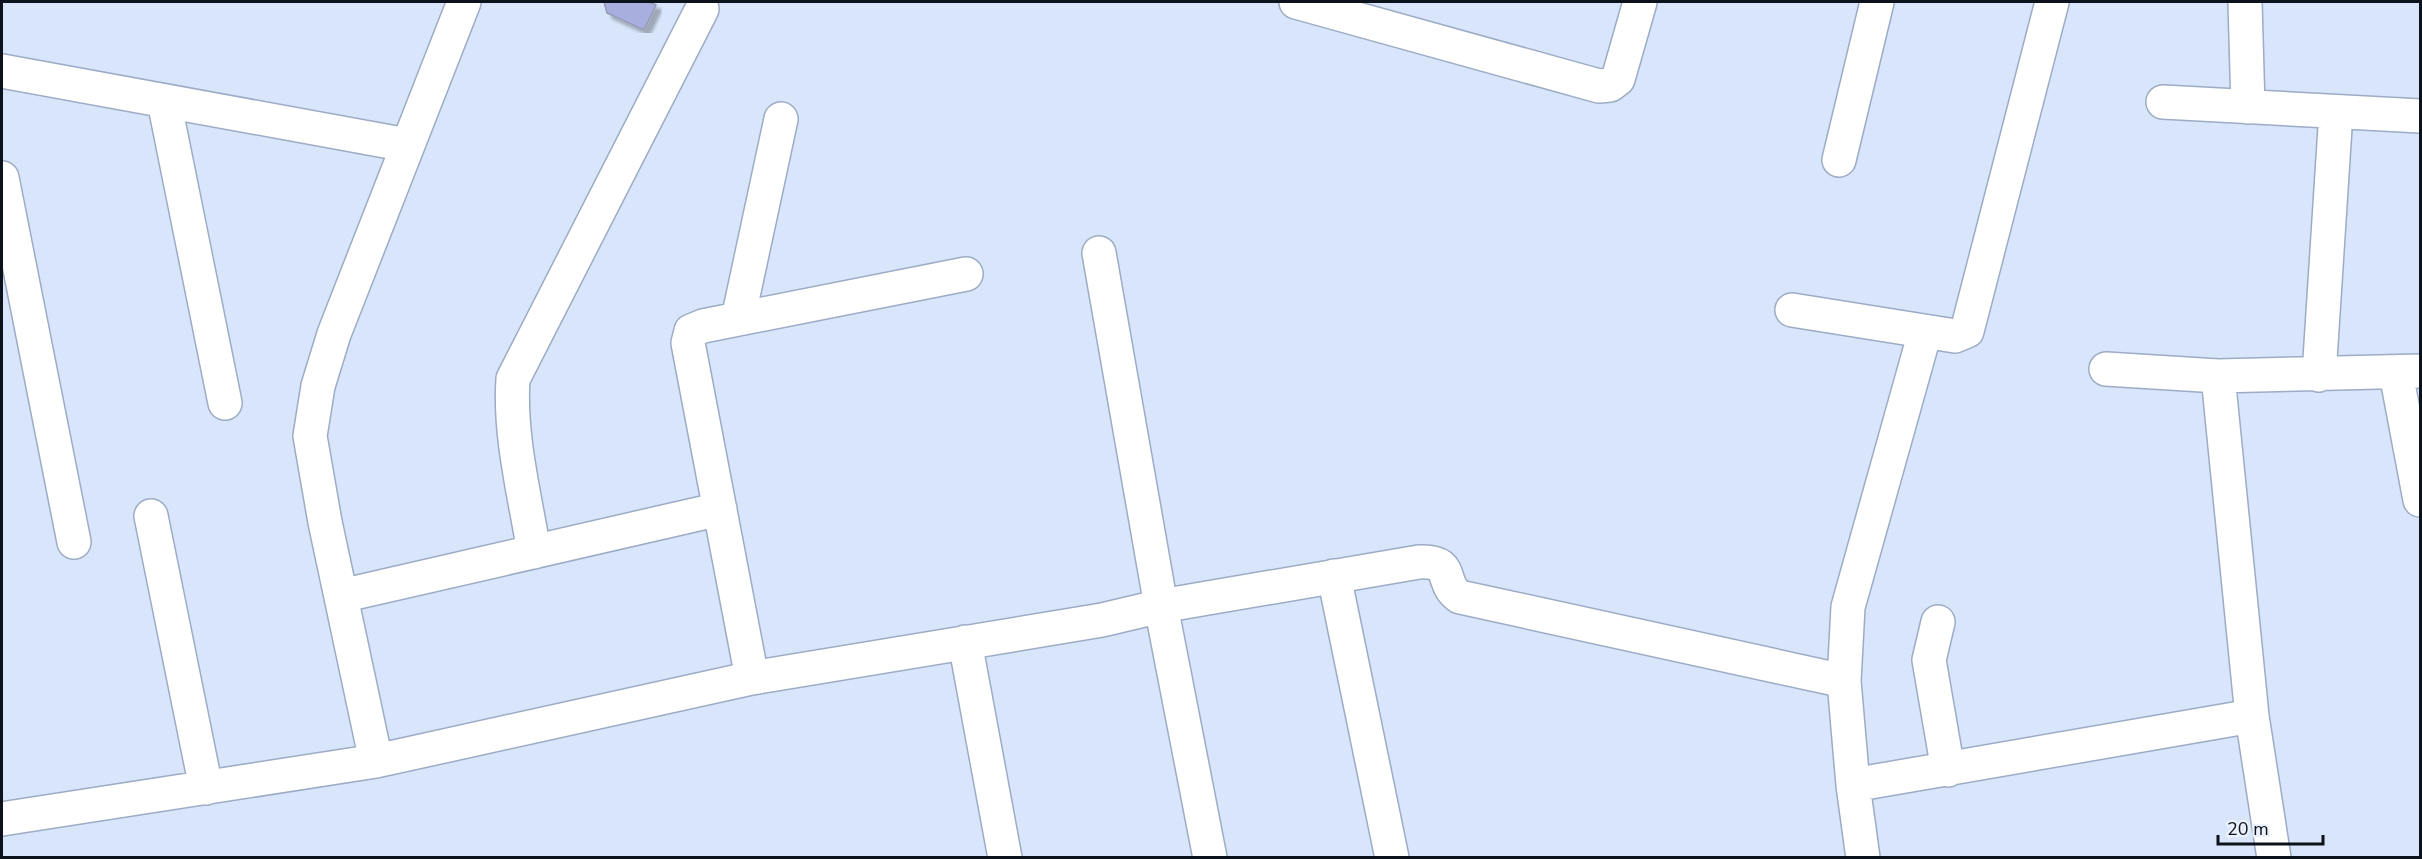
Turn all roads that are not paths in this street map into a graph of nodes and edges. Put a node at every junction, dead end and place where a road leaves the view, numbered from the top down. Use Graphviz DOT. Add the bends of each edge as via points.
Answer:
graph roads {
  1 [pos="464,2"];
  2 [pos="1296,2"];
  3 [pos="1640,2"];
  4 [pos="1877,2"];
  5 [pos="2052,2"];
  6 [pos="2245,2"];
  7 [pos="702,9"];
  8 [pos="2,71"];
  9 [pos="164,101"];
  10 [pos="2163,102"];
  11 [pos="2248,107"];
  12 [pos="2336,112"];
  13 [pos="2421,116"];
  14 [pos="782,119"];
  15 [pos="407,145"];
  16 [pos="1839,160"];
  17 [pos="2,177"];
  18 [pos="1099,254"];
  19 [pos="966,274"];
  20 [pos="1792,310"];
  21 [pos="738,320"];
  22 [pos="1925,332"];
  23 [pos="2106,369"];
  24 [pos="2408,372"];
  25 [pos="2319,375"];
  26 [pos="2218,376"];
  27 [pos="225,403"];
  28 [pos="2421,501"];
  29 [pos="720,509"];
  30 [pos="151,516"];
  31 [pos="74,542"];
  32 [pos="534,552"];
  33 [pos="1334,576"];
  34 [pos="341,596"];
  35 [pos="1161,606"];
  36 [pos="1938,621"];
  37 [pos="965,642"];
  38 [pos="752,678"];
  39 [pos="1844,681"];
  40 [pos="2252,716"];
  41 [pos="376,760"];
  42 [pos="1948,770"];
  43 [pos="1853,785"];
  44 [pos="206,788"];
  45 [pos="2,819"];
  46 [pos="1005,858"];
  47 [pos="1210,858"];
  48 [pos="1392,858"];
  49 [pos="1863,858"];
  50 [pos="2274,858"];
  1 -- 15 [label="street"];
  2 -- 3 [label="street" via="1599,86 1618,79"];
  4 -- 16 [label="street"];
  5 -- 22 [label="street" via="1967,331 1956,336"];
  6 -- 11 [label="street"];
  7 -- 32 [label="street" via="513,379 514,428"];
  8 -- 9 [label="street"];
  9 -- 15 [label="street"];
  9 -- 27 [label="street"];
  10 -- 11 [label="street"];
  11 -- 12 [label="street"];
  12 -- 13 [label="street"];
  12 -- 25 [label="street"];
  14 -- 21 [label="street"];
  15 -- 34 [label="street" via="334,333 318,387 310,436"];
  17 -- 31 [label="street"];
  18 -- 35 [label="street"];
  19 -- 21 [label="street"];
  20 -- 22 [label="street"];
  21 -- 29 [label="street" via="691,331 688,343"];
  22 -- 39 [label="street" via="1848,607"];
  23 -- 26 [label="street"];
  24 -- 25 [label="street"];
  24 -- 28 [label="street"];
  25 -- 26 [label="street"];
  26 -- 40 [label="street"];
  29 -- 32 [label="street"];
  29 -- 38 [label="street"];
  30 -- 44 [label="street"];
  32 -- 34 [label="street"];
  33 -- 35 [label="street"];
  33 -- 39 [label="street" via="1419,562 1439,564 1460,597"];
  33 -- 48 [label="street"];
  34 -- 41 [label="street"];
  35 -- 37 [label="street"];
  35 -- 47 [label="street"];
  36 -- 42 [label="street" via="1929,660"];
  37 -- 38 [label="street"];
  37 -- 46 [label="street"];
  38 -- 41 [label="street"];
  39 -- 43 [label="street"];
  40 -- 42 [label="street"];
  40 -- 50 [label="street"];
  41 -- 44 [label="street"];
  42 -- 43 [label="street"];
  43 -- 49 [label="street"];
  44 -- 45 [label="street"];
}
